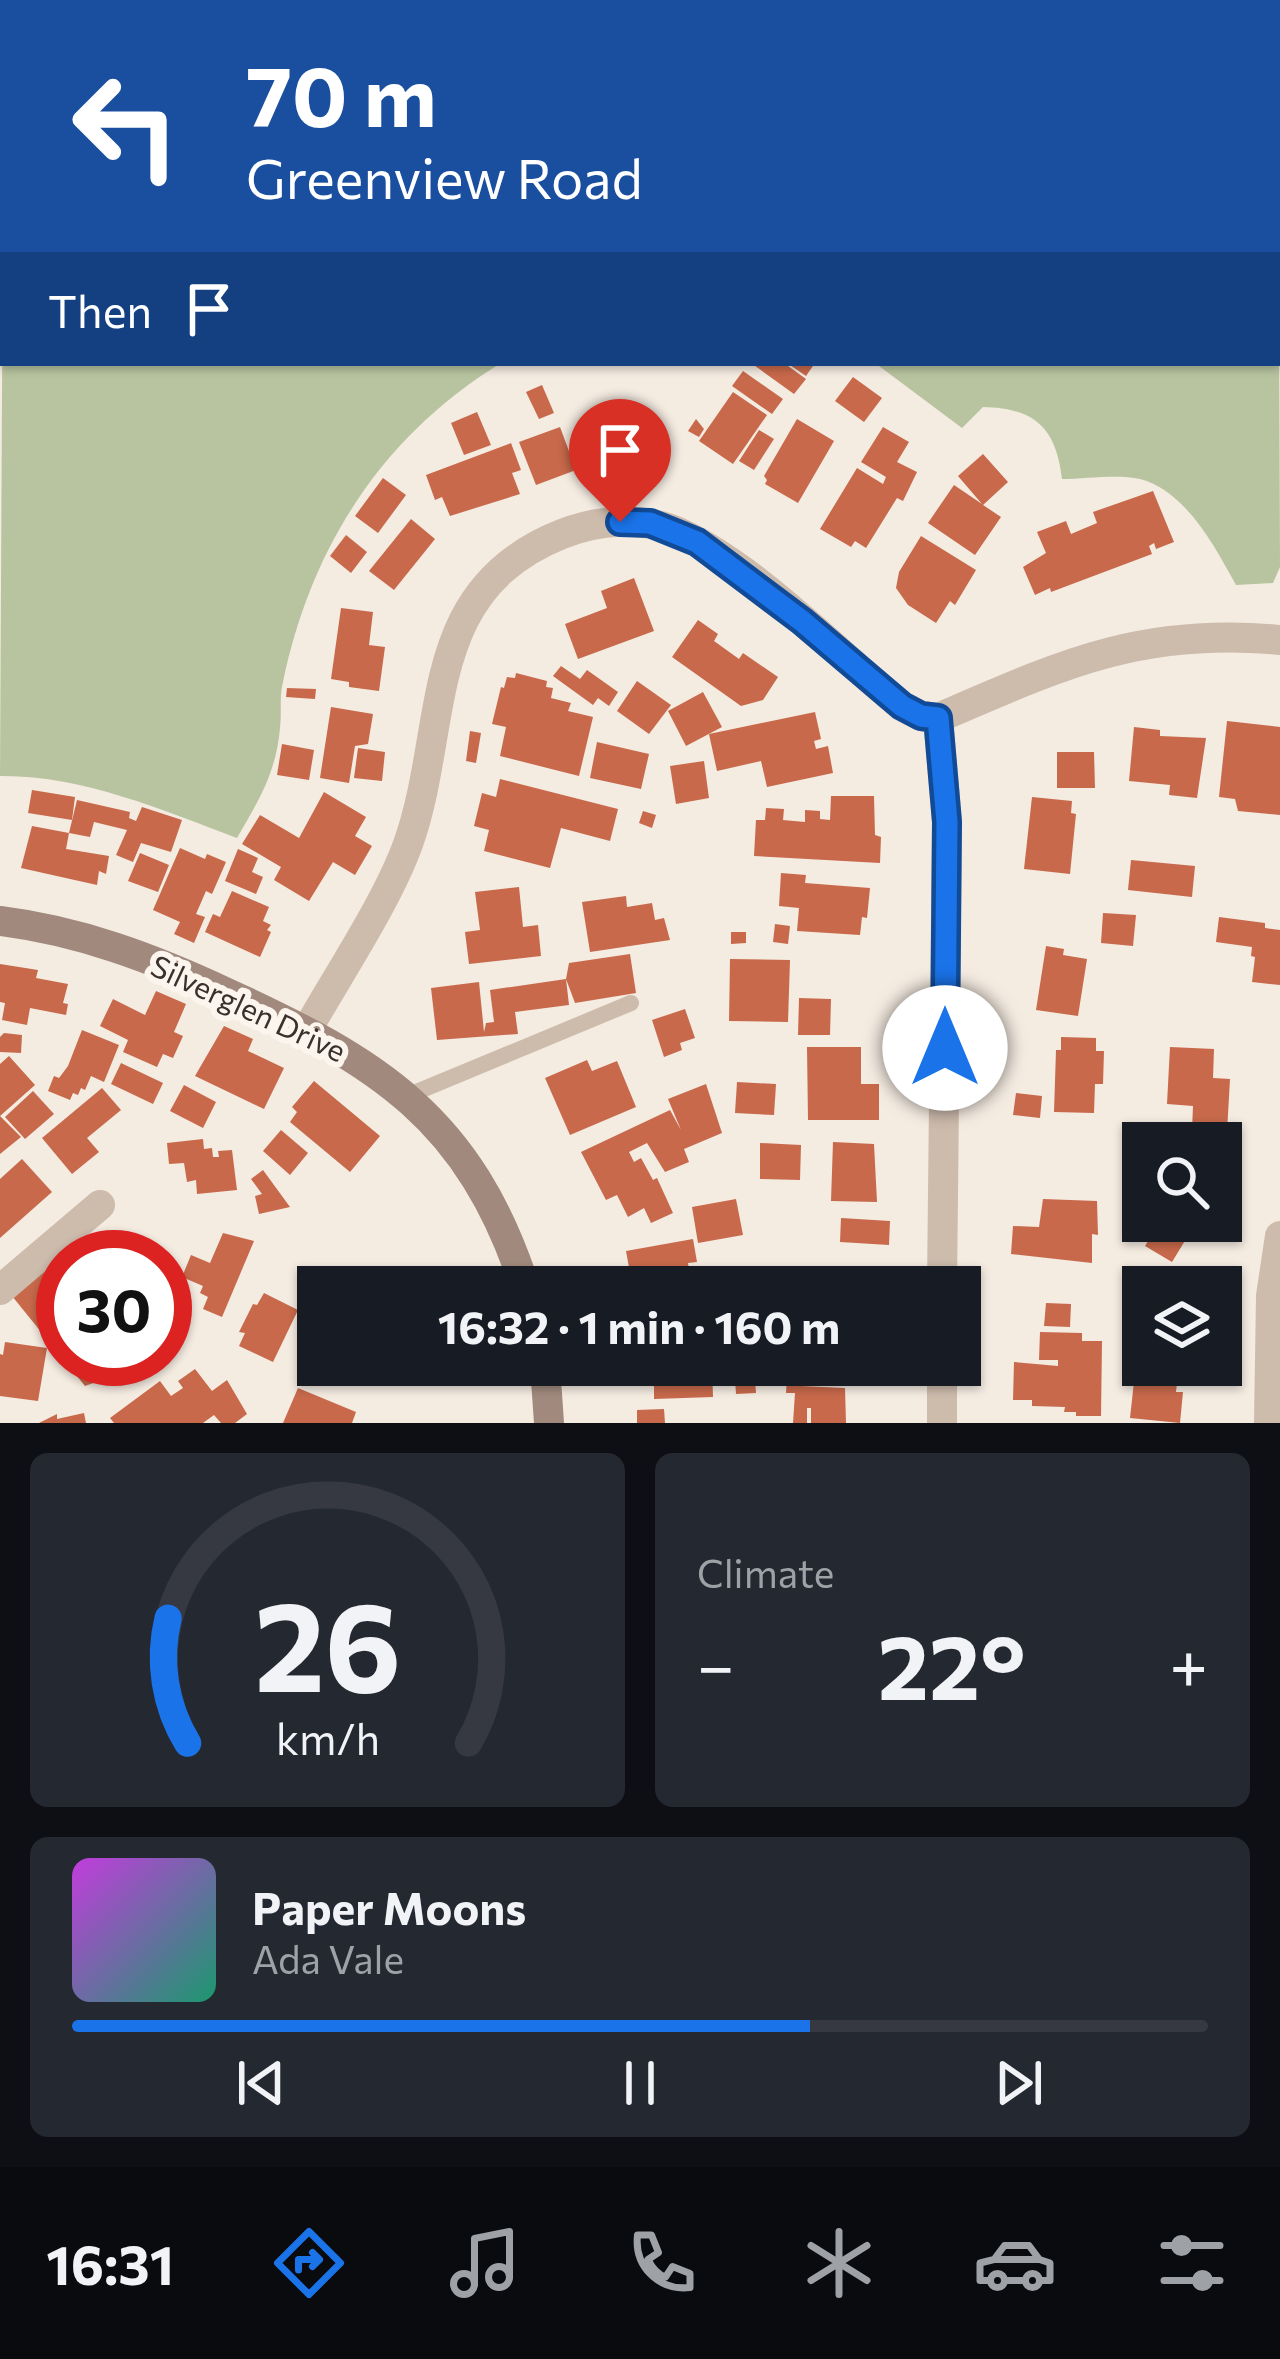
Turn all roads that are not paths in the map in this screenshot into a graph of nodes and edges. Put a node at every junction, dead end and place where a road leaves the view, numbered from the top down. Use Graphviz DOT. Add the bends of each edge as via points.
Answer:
graph roads {
  1 [pos="1280,640"];
  2 [pos="938,718"];
  3 [pos="0,921"];
  4 [pos="631,1003"];
  5 [pos="307,1030"];
  6 [pos="407,1096"];
  7 [pos="100,1205"];
  8 [pos="1280,1236"];
  9 [pos="516,1266"];
  10 [pos="942,1266"];
  11 [pos="0,1290"];
  12 [pos="546,1386"];
  13 [pos="942,1386"];
  14 [pos="549,1423"];
  15 [pos="942,1423"];
  16 [pos="1269,1423"];
  1 -- 2 [label="street" via="1135,644 1073,660"];
  2 -- 5 [label="street" via="902,706 741,573 674,531 601,524 542,542 484,586 453,640 407,846"];
  2 -- 10 [label="street" via="947,822"];
  3 -- 5 [label="street, Silverglen Drive" via="120,948"];
  4 -- 6 [label="lane"];
  5 -- 6 [label="street, Silverglen Drive"];
  6 -- 9 [label="street, Silverglen Drive" via="472,1171"];
  7 -- 11 [label="street"];
  8 -- 16 [label="street"];
  12 -- 14 [label="street"];
  13 -- 15 [label="street"];
}
